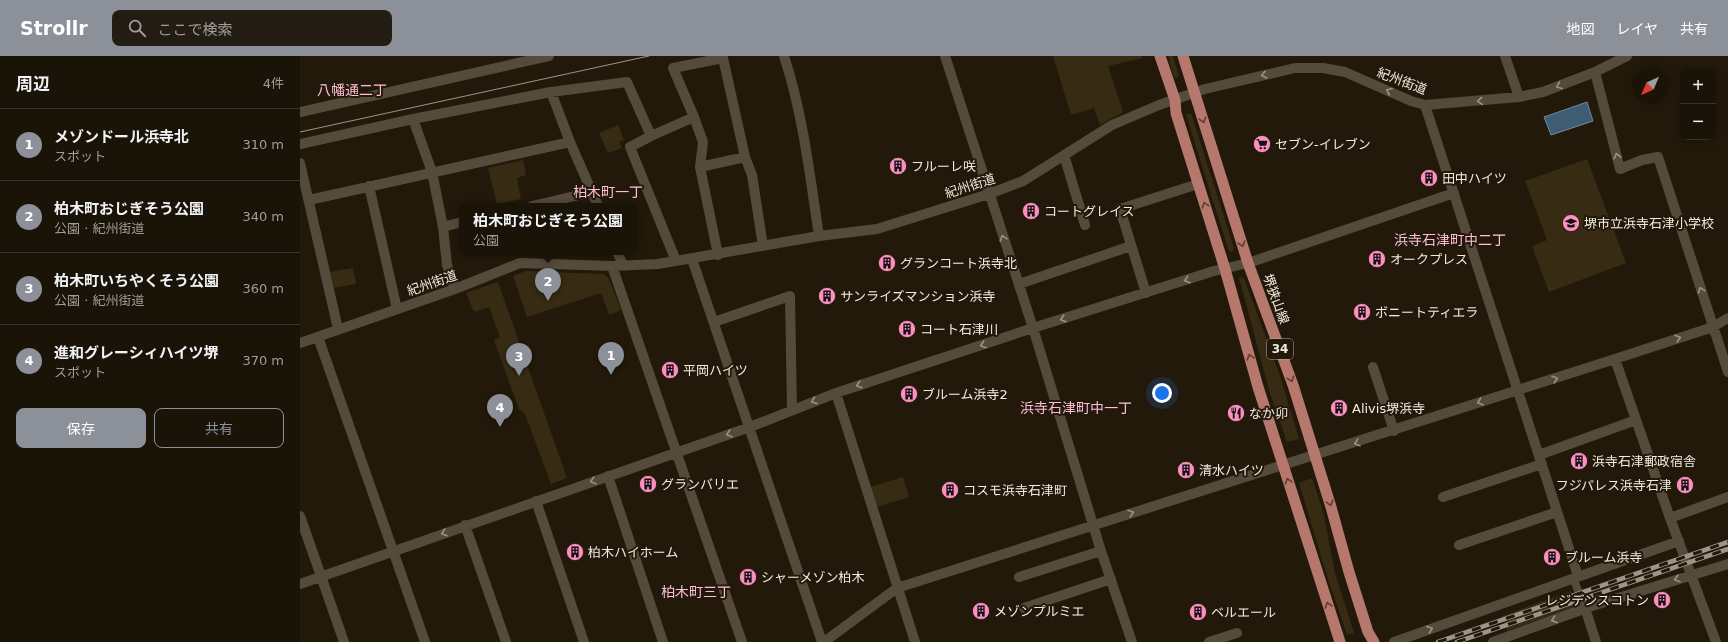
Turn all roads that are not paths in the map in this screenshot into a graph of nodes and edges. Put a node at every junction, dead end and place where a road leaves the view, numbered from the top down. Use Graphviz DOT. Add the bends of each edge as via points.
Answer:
graph roads {
  1 [pos="549,56"];
  2 [pos="784,56"];
  3 [pos="945,56"];
  4 [pos="1160,56"];
  5 [pos="1183,56"];
  6 [pos="1505,56"];
  7 [pos="1627,56"];
  8 [pos="509,60"];
  9 [pos="1595,72"];
  10 [pos="551,92"];
  11 [pos="1194,93"];
  12 [pos="1519,97"];
  13 [pos="1175,100"];
  14 [pos="1426,105"];
  15 [pos="300,112"];
  16 [pos="694,117"];
  17 [pos="413,119"];
  18 [pos="652,136"];
  19 [pos="570,142"];
  20 [pos="300,144"];
  21 [pos="1064,155"];
  22 [pos="745,157"];
  23 [pos="300,163"];
  24 [pos="700,167"];
  25 [pos="432,172"];
  26 [pos="1198,184"];
  27 [pos="370,186"];
  28 [pos="592,192"];
  29 [pos="1454,193"];
  30 [pos="989,194"];
  31 [pos="309,200"];
  32 [pos="545,203"];
  33 [pos="597,203"];
  34 [pos="459,223"];
  35 [pos="1085,225"];
  36 [pos="443,227"];
  37 [pos="819,236"];
  38 [pos="763,246"];
  39 [pos="1131,246"];
  40 [pos="619,255"];
  41 [pos="718,255"];
  42 [pos="692,259"];
  43 [pos="676,261"];
  44 [pos="1248,263"];
  45 [pos="623,265"];
  46 [pos="612,266"];
  47 [pos="1225,269"];
  48 [pos="1018,284"];
  49 [pos="455,289"];
  50 [pos="1146,293"];
  51 [pos="397,309"];
  52 [pos="1728,318"];
  53 [pos="714,322"];
  54 [pos="1714,327"];
  55 [pos="1033,328"];
  56 [pos="338,329"];
  57 [pos="318,337"];
  58 [pos="300,343"];
  59 [pos="1615,359"];
  60 [pos="1373,367"];
  61 [pos="1728,372"];
  62 [pos="1518,390"];
  63 [pos="836,393"];
  64 [pos="792,410"];
  65 [pos="1636,420"];
  66 [pos="750,427"];
  67 [pos="1394,431"];
  68 [pos="677,452"];
  69 [pos="1316,456"];
  70 [pos="1540,460"];
  71 [pos="1283,466"];
  72 [pos="608,476"];
  73 [pos="1728,496"];
  74 [pos="1443,497"];
  75 [pos="536,500"];
  76 [pos="1557,512"];
  77 [pos="300,516"];
  78 [pos="1670,518"];
  79 [pos="465,525"];
  80 [pos="1094,525"];
  81 [pos="1679,541"];
  82 [pos="1459,545"];
  83 [pos="392,551"];
  84 [pos="1101,551"];
  85 [pos="1728,564"];
  86 [pos="1692,575"];
  87 [pos="321,577"];
  88 [pos="1019,577"];
  89 [pos="1575,577"];
  90 [pos="1111,579"];
  91 [pos="300,584"];
  92 [pos="898,588"];
  93 [pos="1024,608"];
  94 [pos="1584,608"];
  95 [pos="1237,633"];
  96 [pos="344,642"];
  97 [pos="425,642"];
  98 [pos="506,642"];
  99 [pos="584,642"];
  100 [pos="663,642"];
  101 [pos="742,642"];
  102 [pos="823,642"];
  103 [pos="914,642"];
  104 [pos="1132,642"];
  105 [pos="1209,642"];
  106 [pos="1340,642"];
  107 [pos="1374,642"];
  108 [pos="1394,642"];
  109 [pos="1493,642"];
  110 [pos="1596,642"];
  111 [pos="1716,642"];
  1 -- 8 [label="street"];
  2 -- 37 [label="street" via="801,122"];
  3 -- 30 [label="street"];
  4 -- 13 [label="main road, 34"];
  5 -- 11 [label="main road, 堺狭山線 / 34"];
  6 -- 12 [label="street"];
  7 -- 9 [label="street, 紀州街道"];
  8 -- 15 [label="street"];
  9 -- 12 [label="street, 紀州街道, one-way" via="1543,92"];
  54 -- 9 [label="street, one-way" via="1658,157 1620,168"];
  10 -- 17 [label="street"];
  10 -- 18 [label="street" via="627,82"];
  10 -- 19 [label="street"];
  11 -- 13 [label="street, 紀州街道"];
  14 -- 11 [label="street, 紀州街道, one-way" via="1346,72 1323,68 1295,68"];
  11 -- 44 [label="main road, 堺狭山線 / 34, one-way"];
  12 -- 14 [label="street, 紀州街道, one-way"];
  13 -- 21 [label="street, 紀州街道" via="1128,117"];
  13 -- 26 [label="main road, 34" via="1176,113"];
  14 -- 29 [label="street"];
  16 -- 18 [label="street"];
  16 -- 22 [label="street" via="673,68 723,58"];
  16 -- 24 [label="street" via="703,142"];
  17 -- 20 [label="street"];
  17 -- 25 [label="street"];
  18 -- 43 [label="street" via="630,146"];
  19 -- 25 [label="street"];
  19 -- 28 [label="street"];
  21 -- 30 [label="street, 紀州街道" via="1023,181"];
  21 -- 35 [label="street"];
  22 -- 24 [label="street"];
  22 -- 38 [label="street" via="752,174"];
  23 -- 31 [label="street"];
  24 -- 41 [label="street"];
  25 -- 27 [label="street"];
  25 -- 36 [label="street"];
  26 -- 39 [label="street" via="1120,209"];
  47 -- 26 [label="main road, 34, one-way"];
  27 -- 31 [label="street"];
  27 -- 51 [label="street"];
  28 -- 32 [label="street"];
  28 -- 33 [label="street"];
  29 -- 44 [label="street"];
  29 -- 62 [label="street"];
  30 -- 37 [label="street, 紀州街道" via="877,229"];
  48 -- 30 [label="street, one-way"];
  31 -- 56 [label="street"];
  34 -- 36 [label="street"];
  36 -- 49 [label="street" via="447,266"];
  37 -- 38 [label="street, 紀州街道"];
  38 -- 41 [label="street, 紀州街道"];
  39 -- 48 [label="street"];
  39 -- 50 [label="street"];
  40 -- 45 [label="street"];
  41 -- 42 [label="street, 紀州街道"];
  42 -- 43 [label="street, 紀州街道"];
  42 -- 53 [label="street"];
  43 -- 45 [label="street, 紀州街道"];
  44 -- 47 [label="street"];
  44 -- 69 [label="main road, 堺狭山線 / 34, one-way"];
  45 -- 46 [label="street, 紀州街道"];
  46 -- 49 [label="street, 紀州街道" via="520,263"];
  46 -- 68 [label="street"];
  47 -- 50 [label="street, one-way"];
  71 -- 47 [label="main road, 34, one-way"];
  48 -- 55 [label="street"];
  49 -- 51 [label="street, 紀州街道"];
  50 -- 55 [label="street, one-way"];
  51 -- 56 [label="street, 紀州街道"];
  52 -- 54 [label="street"];
  53 -- 64 [label="street" via="790,296"];
  53 -- 66 [label="street"];
  59 -- 54 [label="street, one-way"];
  54 -- 61 [label="street"];
  55 -- 63 [label="street, one-way"];
  55 -- 80 [label="street"];
  56 -- 57 [label="street, 紀州街道"];
  57 -- 58 [label="street, 紀州街道"];
  57 -- 83 [label="street"];
  62 -- 59 [label="street, one-way"];
  59 -- 65 [label="street"];
  60 -- 67 [label="street"];
  62 -- 67 [label="street, one-way"];
  62 -- 70 [label="street"];
  63 -- 64 [label="street, one-way"];
  63 -- 92 [label="street"];
  64 -- 66 [label="street"];
  65 -- 70 [label="street"];
  65 -- 78 [label="street"];
  66 -- 68 [label="street, one-way"];
  66 -- 102 [label="street"];
  67 -- 69 [label="street, one-way"];
  68 -- 72 [label="street"];
  68 -- 101 [label="street"];
  69 -- 71 [label="street"];
  69 -- 107 [label="main road, 堺狭山線 / 34, one-way" via="1348,572 1368,632"];
  70 -- 74 [label="street"];
  70 -- 76 [label="street"];
  80 -- 71 [label="street, one-way"];
  106 -- 71 [label="main road, 34, one-way"];
  72 -- 75 [label="street, one-way"];
  72 -- 100 [label="street"];
  73 -- 78 [label="street"];
  75 -- 79 [label="street"];
  75 -- 99 [label="street"];
  76 -- 82 [label="street"];
  76 -- 89 [label="street"];
  77 -- 87 [label="street"];
  78 -- 81 [label="street"];
  79 -- 83 [label="street, one-way"];
  79 -- 98 [label="street"];
  80 -- 84 [label="street"];
  80 -- 92 [label="street"];
  81 -- 86 [label="street"];
  81 -- 89 [label="street"];
  83 -- 87 [label="street"];
  83 -- 97 [label="street"];
  84 -- 88 [label="street"];
  84 -- 90 [label="street"];
  85 -- 86 [label="street"];
  86 -- 94 [label="street, one-way"];
  86 -- 111 [label="street"];
  87 -- 91 [label="street"];
  87 -- 96 [label="street"];
  89 -- 94 [label="street"];
  108 -- 89 [label="street, one-way"];
  90 -- 93 [label="street"];
  90 -- 104 [label="street"];
  92 -- 102 [label="street"];
  92 -- 103 [label="street"];
  94 -- 109 [label="street, one-way"];
  94 -- 110 [label="street"];
  95 -- 105 [label="street"];
}
